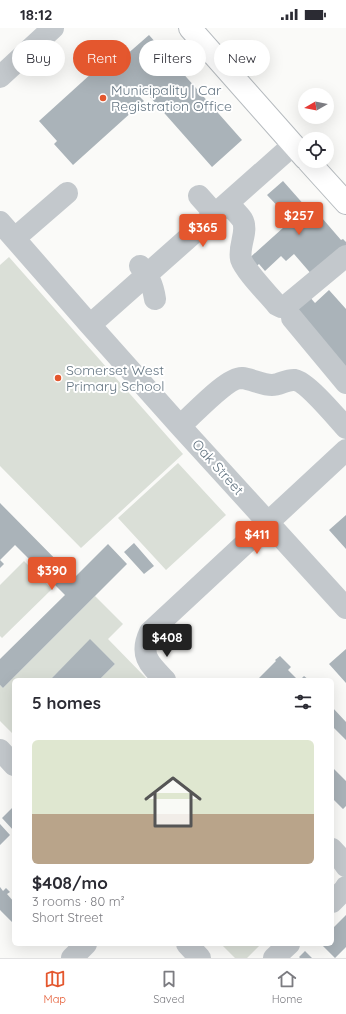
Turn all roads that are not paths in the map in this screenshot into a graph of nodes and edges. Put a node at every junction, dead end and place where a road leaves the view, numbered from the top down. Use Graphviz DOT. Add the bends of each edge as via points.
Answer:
graph roads {
  1 [pos="53,28"];
  2 [pos="190,28"];
  3 [pos="0,77"];
  4 [pos="298,151"];
  5 [pos="298,153"];
  6 [pos="314,168"];
  7 [pos="67,193"];
  8 [pos="199,196"];
  9 [pos="346,203"];
  10 [pos="222,208"];
  11 [pos="0,222"];
  12 [pos="15,238"];
  13 [pos="346,256"];
  14 [pos="144,270"];
  15 [pos="155,299"];
  16 [pos="292,318"];
  17 [pos="90,325"];
  18 [pos="346,384"];
  19 [pos="180,426"];
  20 [pos="346,428"];
  21 [pos="346,450"];
  22 [pos="268,522"];
  23 [pos="346,608"];
  24 [pos="163,678"];
  25 [pos="334,851"];
  26 [pos="346,866"];
  27 [pos="346,887"];
  28 [pos="334,900"];
  29 [pos="84,946"];
  30 [pos="189,946"];
  31 [pos="287,946"];
  32 [pos="72,958"];
  33 [pos="200,958"];
  34 [pos="274,958"];
  1 -- 3 [label="street"];
  2 -- 4 [label="main road"];
  5 -- 10 [label="street"];
  6 -- 9 [label="main road"];
  7 -- 12 [label="street" via="43,204"];
  8 -- 10 [label="street"];
  10 -- 13 [label="street" via="242,219 245,229 240,248 242,259 246,268 281,307"];
  10 -- 14 [label="street" via="176,241"];
  11 -- 12 [label="street, Oak Street"];
  12 -- 17 [label="street, Oak Street"];
  14 -- 15 [label="street" via="153,287"];
  14 -- 17 [label="street"];
  16 -- 18 [label="street"];
  17 -- 19 [label="street, Oak Street"];
  19 -- 20 [label="street" via="221,389 240,378 272,385 297,380 311,390"];
  19 -- 22 [label="street, Oak Street"];
  21 -- 22 [label="street"];
  22 -- 23 [label="street, Oak Street"];
  22 -- 24 [label="street" via="150,632 145,648 147,657 149,663"];
  25 -- 26 [label="street"];
  27 -- 28 [label="street"];
  29 -- 32 [label="street"];
  30 -- 33 [label="street"];
  31 -- 34 [label="street"];
}
